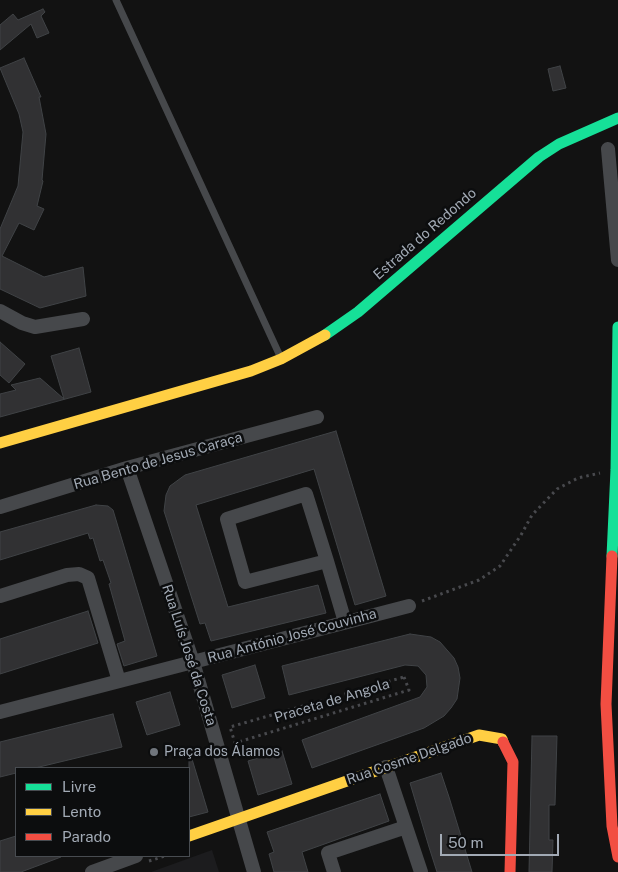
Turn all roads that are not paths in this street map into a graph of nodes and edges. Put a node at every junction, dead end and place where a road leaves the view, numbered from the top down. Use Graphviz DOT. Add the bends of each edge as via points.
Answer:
graph roads {
  1 [pos="116,0"];
  2 [pos="618,118"];
  3 [pos="608,149"];
  4 [pos="618,260"];
  5 [pos="0,311"];
  6 [pos="83,319"];
  7 [pos="618,327"];
  8 [pos="281,359"];
  9 [pos="317,418"];
  10 [pos="0,443"];
  11 [pos="127,468"];
  12 [pos="617,470"];
  13 [pos="0,508"];
  14 [pos="326,561"];
  15 [pos="0,596"];
  16 [pos="409,606"];
  17 [pos="345,622"];
  18 [pos="193,662"];
  19 [pos="119,681"];
  20 [pos="612,689"];
  21 [pos="0,712"];
  22 [pos="386,767"];
  23 [pos="238,818"];
  24 [pos="406,828"];
  25 [pos="190,836"];
  26 [pos="133,857"];
  27 [pos="618,857"];
  28 [pos="92,872"];
  29 [pos="254,872"];
  30 [pos="334,872"];
  31 [pos="421,872"];
  32 [pos="510,872"];
  1 -- 8 [label="lane"];
  2 -- 8 [label="street, Estrada do Redondo" via="559,144 539,157 358,312"];
  3 -- 4 [label="street"];
  5 -- 6 [label="street" via="36,327"];
  7 -- 12 [label="street"];
  8 -- 10 [label="street, Estrada do Redondo" via="251,371"];
  9 -- 11 [label="street, Rua Bento de Jesus Caraça"];
  11 -- 13 [label="street, Rua Bento de Jesus Caraça"];
  11 -- 18 [label="street, Rua Luís José da Costa"];
  12 -- 20 [label="street"];
  14 -- 14 [label="street" via="306,494 227,519 245,582"];
  14 -- 17 [label="street"];
  15 -- 19 [label="street" via="67,575 79,574 88,578"];
  16 -- 17 [label="street, Rua António José Couvinha"];
  17 -- 18 [label="street, Rua António José Couvinha"];
  18 -- 19 [label="street, Rua António José Couvinha"];
  18 -- 23 [label="street, Rua Luís José da Costa"];
  19 -- 21 [label="street, Rua António José Couvinha"];
  20 -- 27 [label="street" via="612,826"];
  22 -- 23 [label="street, Rua Cosme Delgado"];
  22 -- 24 [label="street"];
  22 -- 32 [label="street, Rua Cosme Delgado" via="478,735 502,739 513,762"];
  23 -- 25 [label="street, Rua Cosme Delgado"];
  23 -- 29 [label="street, Rua Luís José da Costa"];
  24 -- 30 [label="street" via="328,853"];
  24 -- 31 [label="street"];
  26 -- 28 [label="street"];
}
